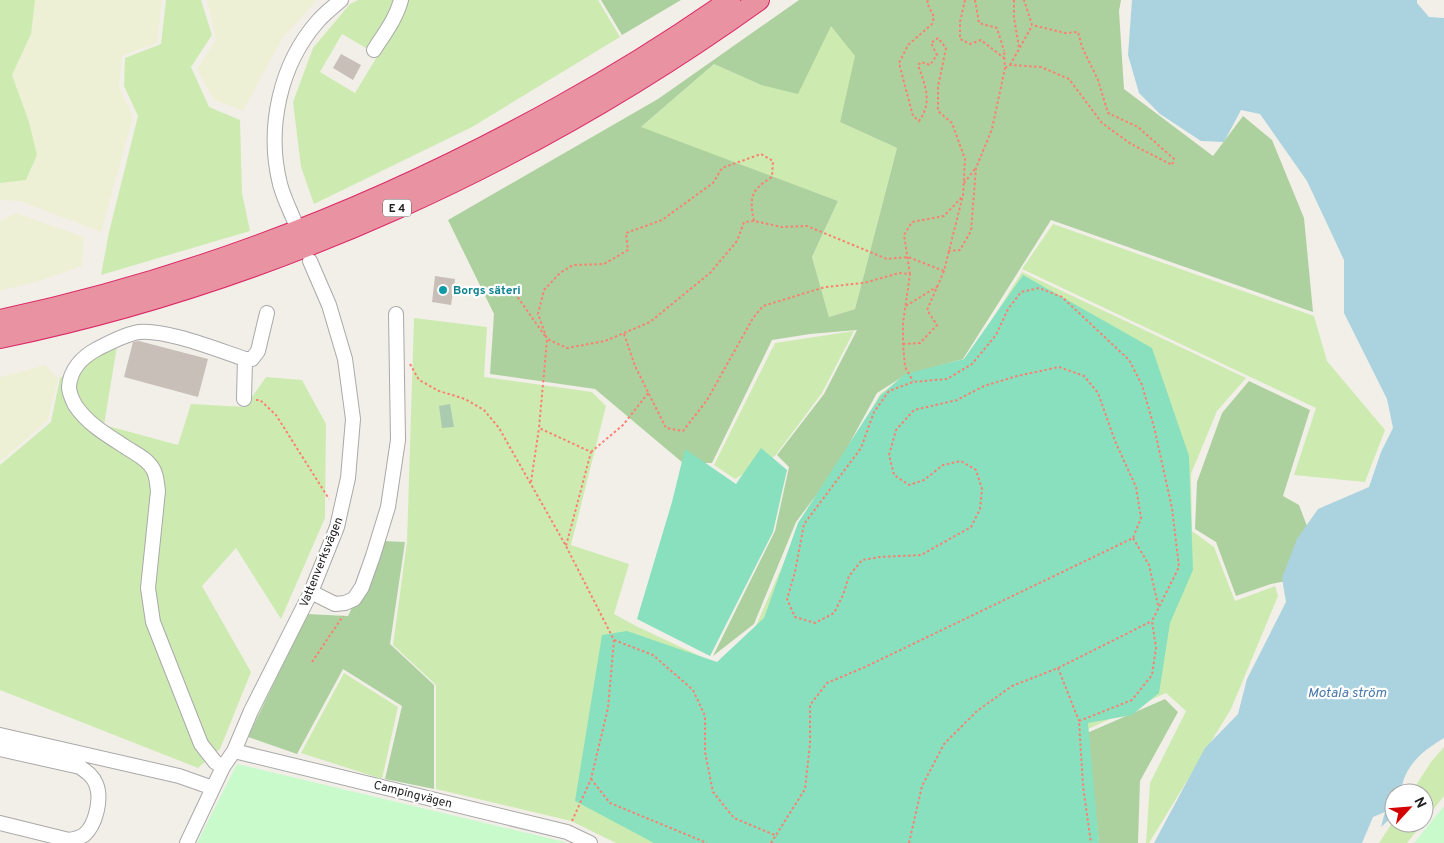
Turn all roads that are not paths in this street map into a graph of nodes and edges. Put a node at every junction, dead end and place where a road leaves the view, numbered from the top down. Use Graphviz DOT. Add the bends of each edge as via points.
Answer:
graph roads {
  1 [pos="341,0"];
  2 [pos="401,0"];
  3 [pos="730,0"];
  4 [pos="759,0"];
  5 [pos="374,50"];
  6 [pos="294,220"];
  7 [pos="310,261"];
  8 [pos="267,313"];
  9 [pos="396,314"];
  10 [pos="0,320"];
  11 [pos="0,338"];
  12 [pos="245,359"];
  13 [pos="244,399"];
  14 [pos="310,592"];
  15 [pos="0,735"];
  16 [pos="0,748"];
  17 [pos="234,751"];
  18 [pos="223,767"];
  19 [pos="212,788"];
  20 [pos="0,823"];
  21 [pos="187,843"];
  22 [pos="590,843"];
  1 -- 6 [label="street" via="318,20 293,57 281,91 274,135 280,184"];
  2 -- 5 [label="street" via="391,24"];
  3 -- 10 [label="highway, E 4" via="604,82 520,129 399,188 272,241 168,276"];
  4 -- 11 [label="highway, E 4" via="613,96 527,144 406,204 275,258 171,293"];
  7 -- 14 [label="street, Vattenverksvägen" via="345,359 353,419 348,478 340,516"];
  8 -- 12 [label="street" via="258,351 252,359"];
  9 -- 14 [label="street" via="398,440 388,507 362,587 354,599 335,604"];
  12 -- 13 [label="street"];
  12 -- 18 [label="street" via="163,333 138,332 91,352 76,365 69,389 83,416 141,456 154,470 158,491 148,588 153,622 201,744"];
  14 -- 17 [label="street, Vattenverksvägen"];
  15 -- 19 [label="street" via="179,776"];
  16 -- 20 [label="street" via="80,767 91,775 99,793 96,815 90,828 79,838 69,840"];
  17 -- 18 [label="street, Vattenverksvägen"];
  17 -- 22 [label="street, Campingvägen" via="567,832"];
  18 -- 19 [label="street, Vattenverksvägen"];
  19 -- 21 [label="street, Vattenverksvägen"];
}
